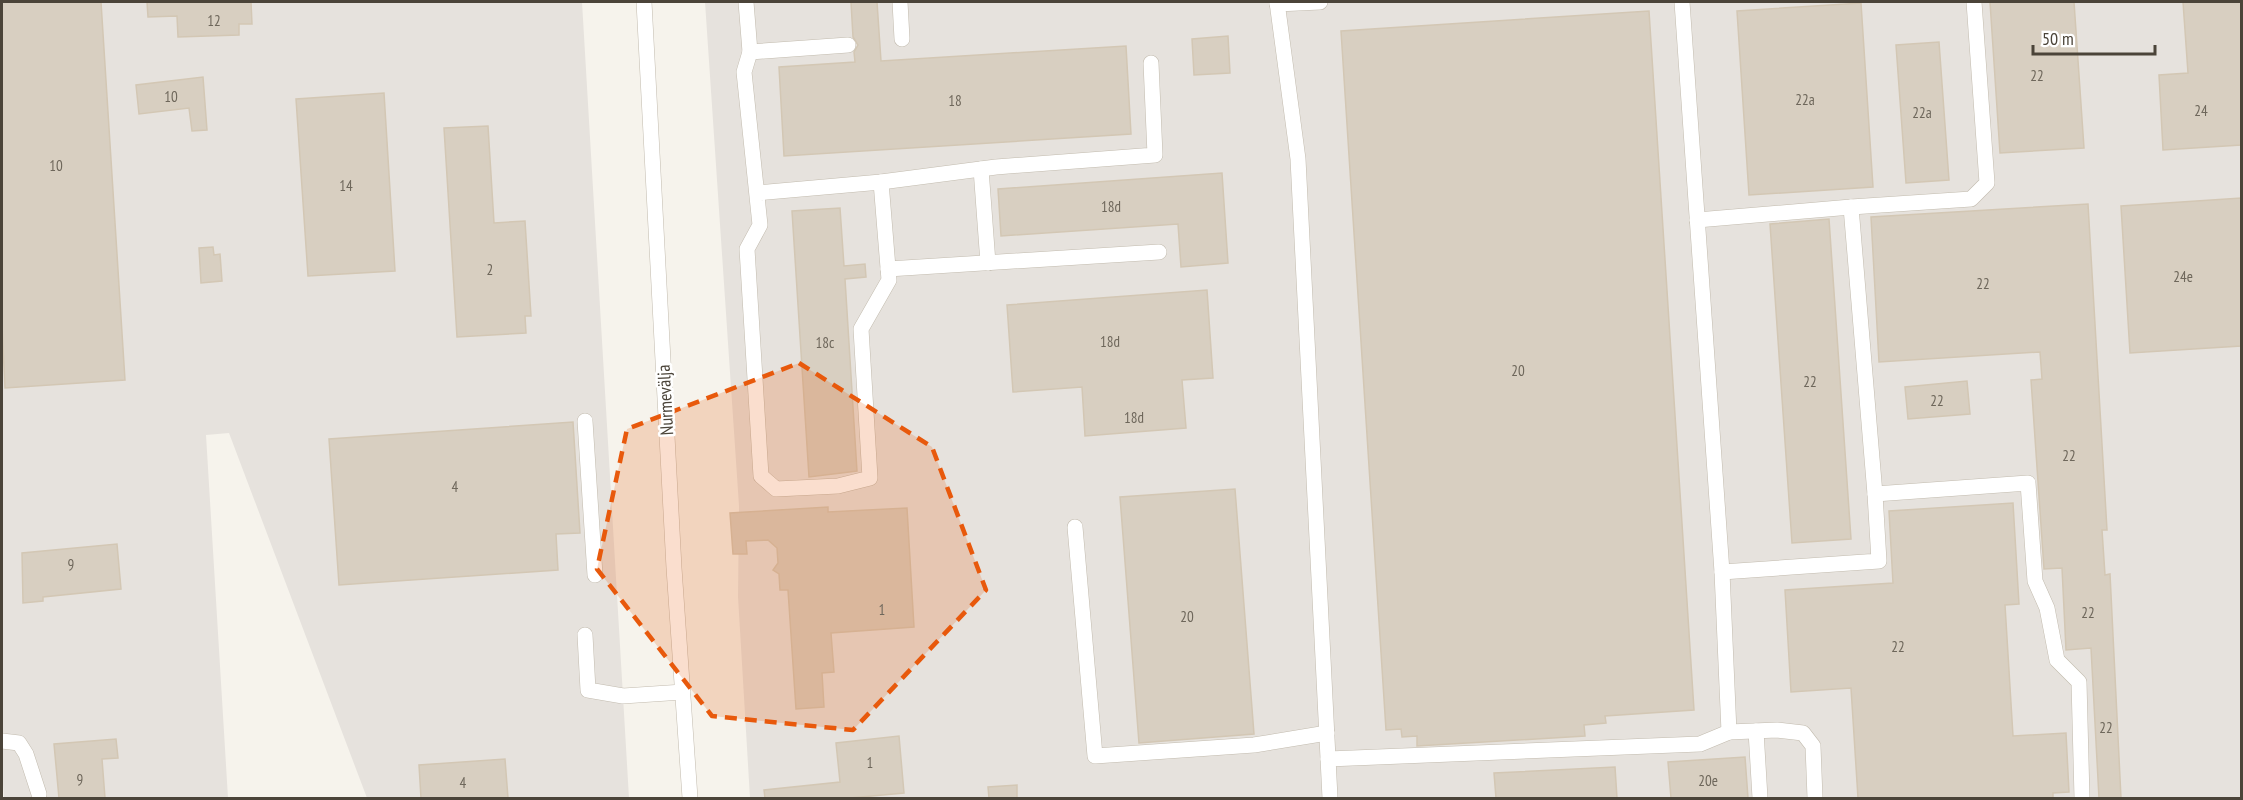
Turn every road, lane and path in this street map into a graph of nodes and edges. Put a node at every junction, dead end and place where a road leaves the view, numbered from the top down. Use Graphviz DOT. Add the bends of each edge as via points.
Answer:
graph roads {
  1 [pos="644,2"];
  2 [pos="746,2"];
  3 [pos="900,2"];
  4 [pos="1320,2"];
  5 [pos="1682,2"];
  6 [pos="1974,2"];
  7 [pos="1277,3"];
  8 [pos="902,39"];
  9 [pos="848,45"];
  10 [pos="750,52"];
  11 [pos="1151,63"];
  12 [pos="981,169"];
  13 [pos="881,182"];
  14 [pos="757,193"];
  15 [pos="1851,207"];
  16 [pos="1697,220"];
  17 [pos="1159,252"];
  18 [pos="988,263"];
  19 [pos="888,269"];
  20 [pos="585,421"];
  21 [pos="1875,494"];
  22 [pos="1075,527"];
  23 [pos="1722,572"];
  24 [pos="595,576"];
  25 [pos="585,635"];
  26 [pos="683,692"];
  27 [pos="1756,731"];
  28 [pos="1728,732"];
  29 [pos="1327,733"];
  30 [pos="2,741"];
  31 [pos="1328,759"];
  32 [pos="39,794"];
  33 [pos="690,798"];
  34 [pos="1330,798"];
  35 [pos="1760,798"];
  36 [pos="1815,798"];
  37 [pos="2082,798"];
  1 -- 26 [label="street, Nurmevälja"];
  2 -- 10 [label="street"];
  3 -- 8 [label="street"];
  4 -- 7 [label="street"];
  5 -- 16 [label="street"];
  6 -- 15 [label="street" via="1987,183 1971,199"];
  7 -- 29 [label="street" via="1298,159"];
  9 -- 10 [label="street"];
  10 -- 14 [label="street" via="744,72"];
  11 -- 12 [label="street" via="1155,155"];
  12 -- 13 [label="street"];
  12 -- 18 [label="street"];
  13 -- 14 [label="street"];
  13 -- 19 [label="street"];
  14 -- 19 [label="street" via="760,225 747,249 761,476 776,489 838,486 870,478 861,328 889,280"];
  15 -- 16 [label="street"];
  15 -- 21 [label="street"];
  16 -- 23 [label="street"];
  17 -- 18 [label="street"];
  18 -- 19 [label="street"];
  20 -- 24 [label="street"];
  21 -- 23 [label="street" via="1879,561"];
  21 -- 37 [label="street" via="2028,483 2035,581 2047,608 2057,660 2079,682"];
  22 -- 29 [label="street" via="1095,756 1254,745"];
  23 -- 28 [label="street"];
  25 -- 26 [label="street" via="588,690 623,696"];
  26 -- 33 [label="street, Nurmevälja"];
  27 -- 28 [label="street"];
  27 -- 35 [label="street"];
  27 -- 36 [label="street" via="1803,733 1813,746"];
  28 -- 31 [label="street" via="1700,744"];
  29 -- 31 [label="street"];
  30 -- 32 [label="street" via="20,743"];
  31 -- 34 [label="street"];
}
